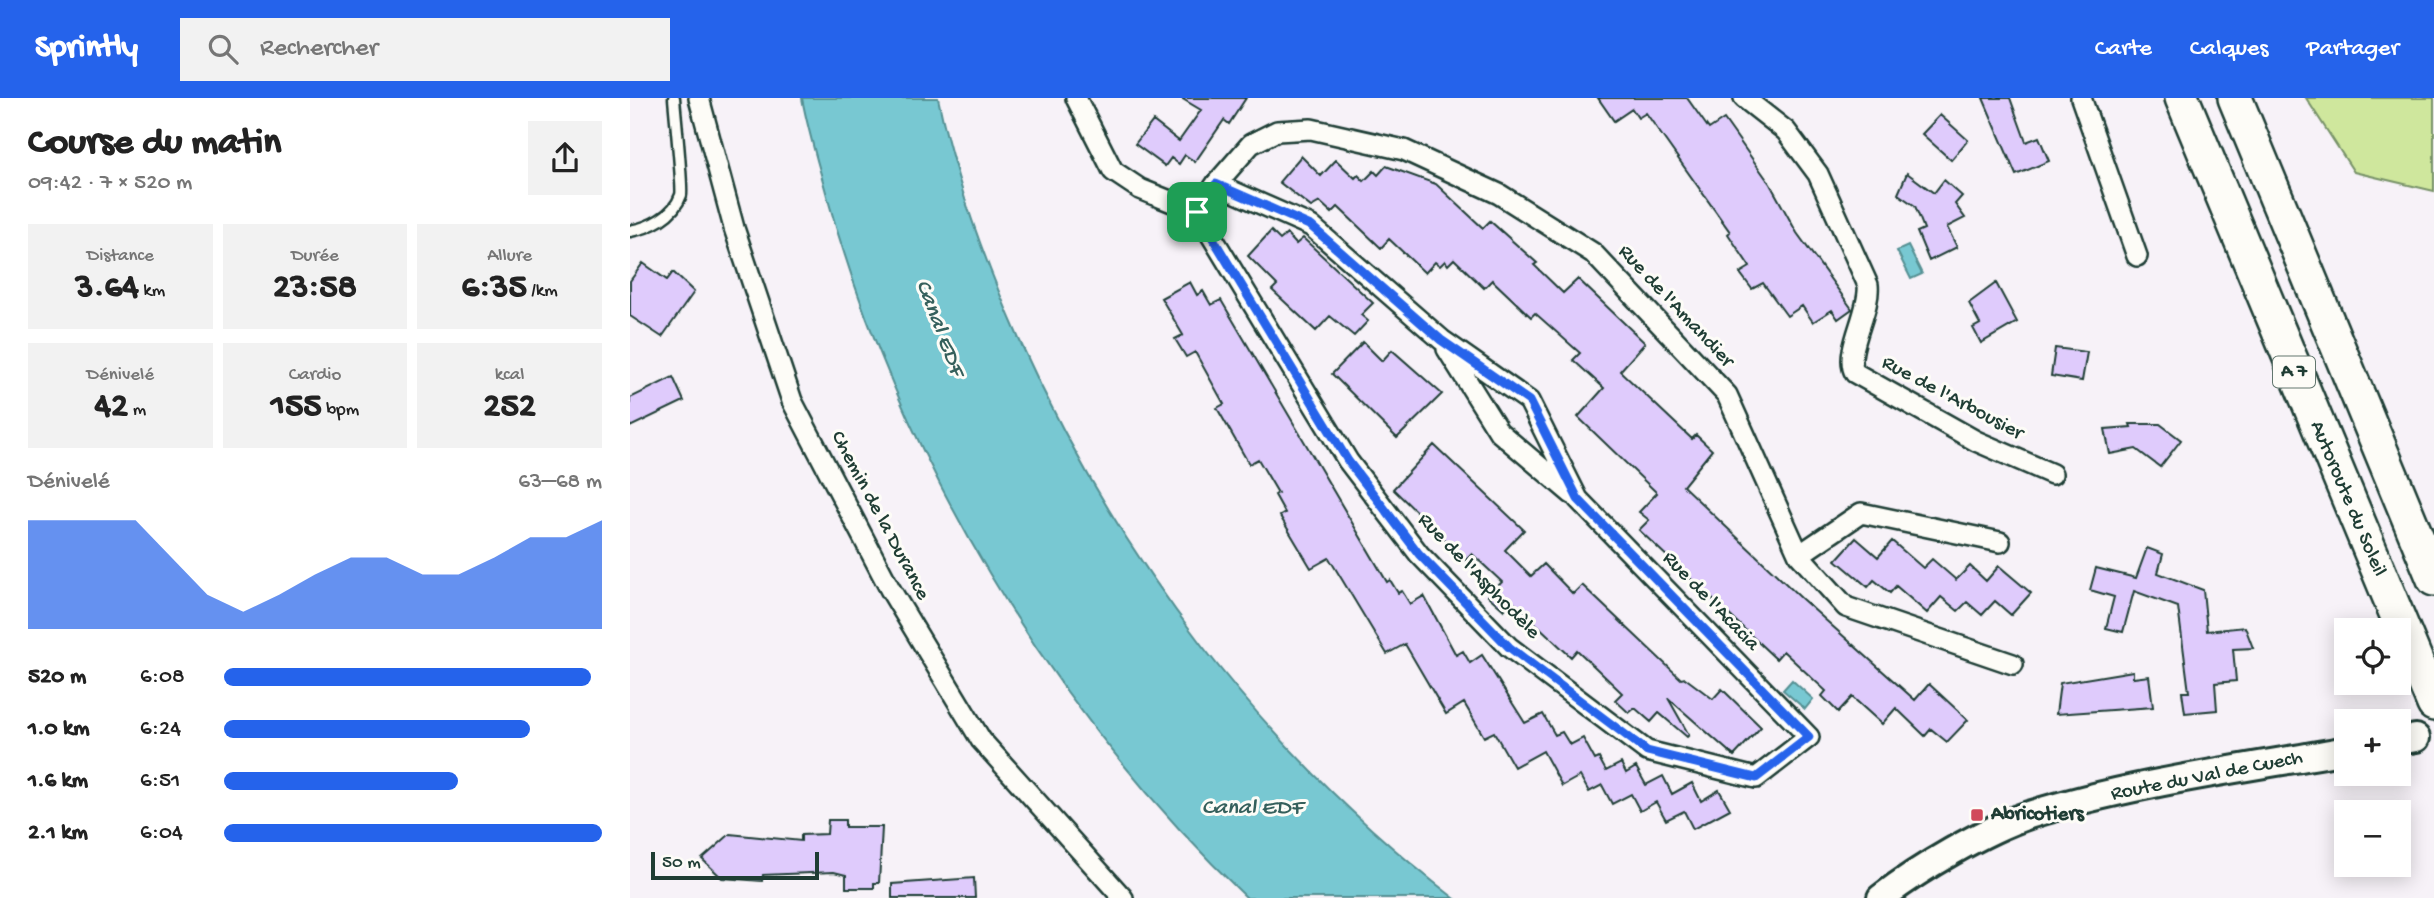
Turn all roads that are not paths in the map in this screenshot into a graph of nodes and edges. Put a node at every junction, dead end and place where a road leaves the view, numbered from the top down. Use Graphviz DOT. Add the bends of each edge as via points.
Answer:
graph roads {
  1 [pos="674,98"];
  2 [pos="699,98"];
  3 [pos="1076,98"];
  4 [pos="1744,98"];
  5 [pos="2081,98"];
  6 [pos="2182,98"];
  7 [pos="2235,98"];
  8 [pos="1216,184"];
  9 [pos="1197,212"];
  10 [pos="630,231"];
  11 [pos="2137,256"];
  12 [pos="1441,340"];
  13 [pos="2052,474"];
  14 [pos="1578,499"];
  15 [pos="2000,542"];
  16 [pos="1799,555"];
  17 [pos="2434,579"];
  18 [pos="2014,664"];
  19 [pos="2434,704"];
  20 [pos="1809,737"];
  21 [pos="2334,752"];
  22 [pos="1123,898"];
  23 [pos="1881,898"];
  1 -- 10 [label="lane" via="682,194 669,213 646,228"];
  2 -- 22 [label="street, Chemin de la Durance" via="734,228 792,401 890,589 981,740"];
  3 -- 9 [label="street" via="1113,171 1140,189"];
  4 -- 13 [label="street, Rue de l'Arbousier" via="1786,131 1818,174 1868,285 1870,297 1851,366 1855,373 1976,441"];
  5 -- 11 [label="street"];
  6 -- 19 [label="highway, Autoroute du Soleil / A 7"];
  7 -- 17 [label="highway, A 7"];
  8 -- 9 [label="street, Rue de l'Amandier"];
  8 -- 12 [label="street, Rue de l'Acacia" via="1311,226"];
  8 -- 16 [label="street, Rue de l'Amandier" via="1251,145 1277,131 1311,129 1404,150 1499,194 1593,253 1727,395"];
  9 -- 20 [label="street, Rue de l'Asphodèle" via="1348,461 1419,554 1509,647 1647,751 1756,778"];
  12 -- 14 [label="street, Rue de l'Acacia" via="1499,432"];
  12 -- 14 [label="street, Rue de l'Acacia" via="1529,401"];
  14 -- 20 [label="street, Rue de l'Acacia"];
  15 -- 16 [label="street" via="1861,513"];
  16 -- 18 [label="street, Rue de l'Amandier" via="1846,607"];
  21 -- 23 [label="street, Route du Val de Cuech" via="2134,789 2028,816 1978,839"];
}
